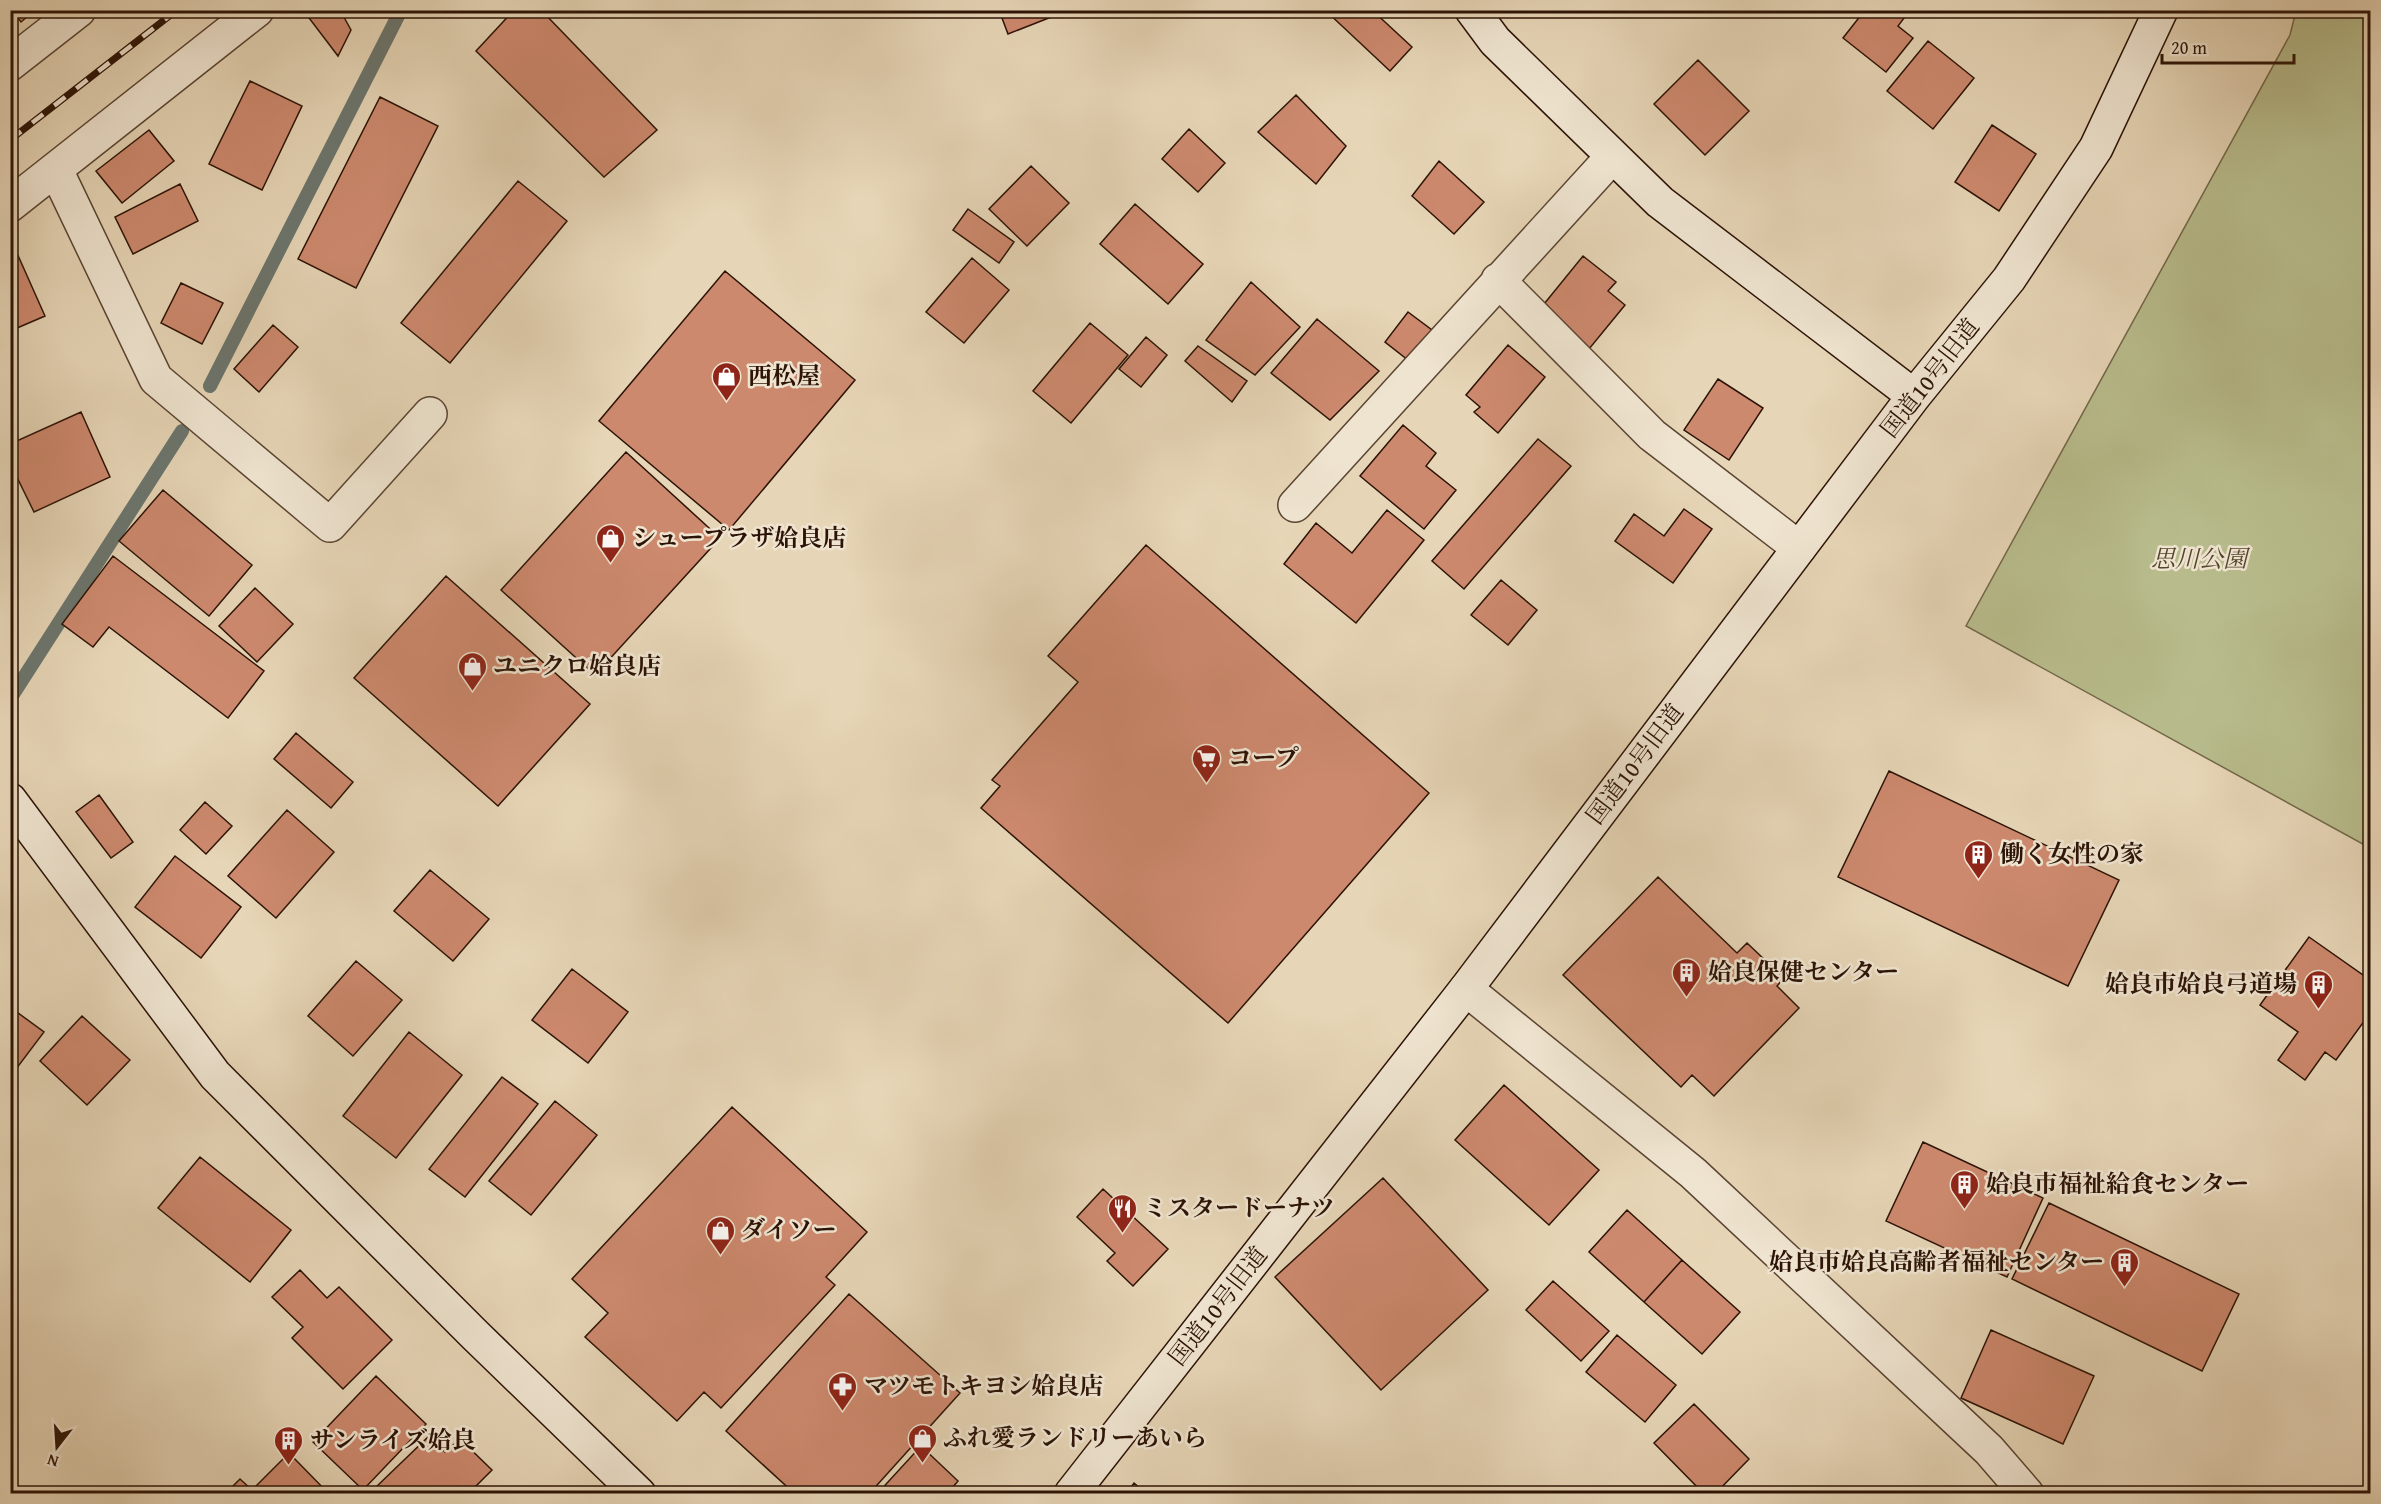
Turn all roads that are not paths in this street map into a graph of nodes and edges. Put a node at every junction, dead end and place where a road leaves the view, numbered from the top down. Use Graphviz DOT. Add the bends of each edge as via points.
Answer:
graph roads {
  1 [pos="79,10"];
  2 [pos="257,10"];
  3 [pos="1472,10"];
  4 [pos="2161,10"];
  5 [pos="10,64"];
  6 [pos="1612,157"];
  7 [pos="56,170"];
  8 [pos="10,206"];
  9 [pos="1498,280"];
  10 [pos="1914,396"];
  11 [pos="430,414"];
  12 [pos="1295,505"];
  13 [pos="1799,548"];
  14 [pos="10,800"];
  15 [pos="1466,989"];
  16 [pos="639,1494"];
  17 [pos="1071,1494"];
  18 [pos="2027,1494"];
  1 -- 5 [label="street"];
  2 -- 7 [label="street"];
  3 -- 6 [label="street" via="1495,41"];
  4 -- 10 [label="street, 国道10号旧道" via="2096,148 2008,279"];
  6 -- 9 [label="street"];
  6 -- 10 [label="street" via="1660,202"];
  7 -- 8 [label="street"];
  7 -- 11 [label="street" via="156,379 330,525"];
  9 -- 12 [label="street"];
  9 -- 13 [label="street" via="1652,435"];
  10 -- 13 [label="street, 国道10号旧道"];
  13 -- 15 [label="street, 国道10号旧道"];
  14 -- 16 [label="street" via="215,1075"];
  15 -- 17 [label="street, 国道10号旧道"];
  15 -- 18 [label="street" via="1693,1173 1989,1450"];
}
